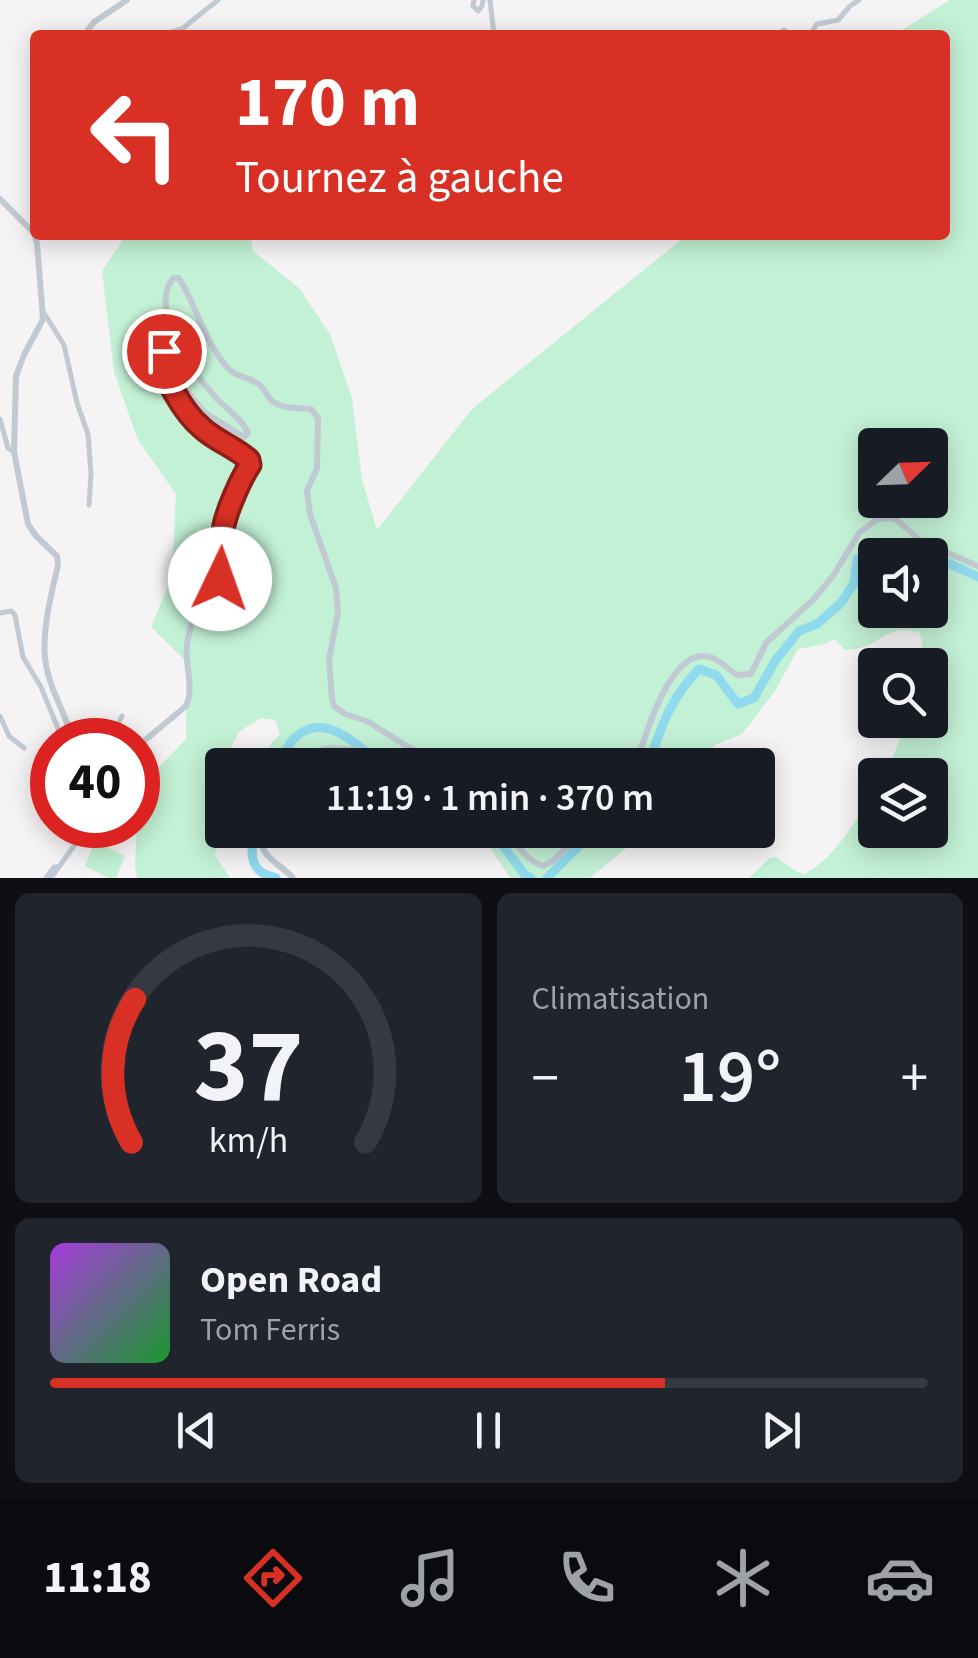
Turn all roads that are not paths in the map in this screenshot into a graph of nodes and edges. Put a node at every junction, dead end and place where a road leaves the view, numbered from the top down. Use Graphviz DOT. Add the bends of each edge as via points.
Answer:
graph roads {
  1 [pos="128,0"];
  2 [pos="218,0"];
  3 [pos="474,0"];
  4 [pos="486,0"];
  5 [pos="859,0"];
  6 [pos="88,30"];
  7 [pos="177,30"];
  8 [pos="493,30"];
  9 [pos="813,30"];
  10 [pos="0,200"];
  11 [pos="30,228"];
  12 [pos="35,240"];
  13 [pos="44,314"];
  14 [pos="0,419"];
  15 [pos="14,452"];
  16 [pos="89,505"];
  17 [pos="978,566"];
  18 [pos="0,612"];
  19 [pos="0,716"];
  20 [pos="54,718"];
  21 [pos="64,718"];
  22 [pos="160,728"];
  23 [pos="24,748"];
  24 [pos="410,748"];
  25 [pos="642,748"];
  26 [pos="72,848"];
  27 [pos="263,848"];
  28 [pos="520,848"];
  29 [pos="566,848"];
  30 [pos="48,878"];
  31 [pos="293,878"];
  1 -- 6 [label="street"];
  2 -- 7 [label="street"];
  3 -- 4 [label="street" via="478,11"];
  4 -- 8 [label="street"];
  5 -- 9 [label="street" via="838,20"];
  10 -- 11 [label="street"];
  12 -- 13 [label="street"];
  13 -- 15 [label="street" via="16,376"];
  13 -- 16 [label="street" via="64,345 88,434"];
  14 -- 15 [label="street"];
  15 -- 21 [label="street" via="28,524 58,564 45,657"];
  17 -- 25 [label="street" via="922,542 898,521 871,523 814,599 766,643 751,674 737,675 706,656 682,666"];
  18 -- 20 [label="street" via="15,615 23,657"];
  19 -- 23 [label="street"];
  22 -- 24 [label="street" via="188,701 192,621 224,570 222,531 250,465 202,428 163,368 161,351 204,412 248,434 193,368 168,322 166,286 180,278 230,372 255,381 280,406 311,410 318,418 308,502 336,588 332,699 344,714"];
  26 -- 30 [label="street"];
  27 -- 31 [label="street"];
  28 -- 29 [label="street" via="544,866"];
}
